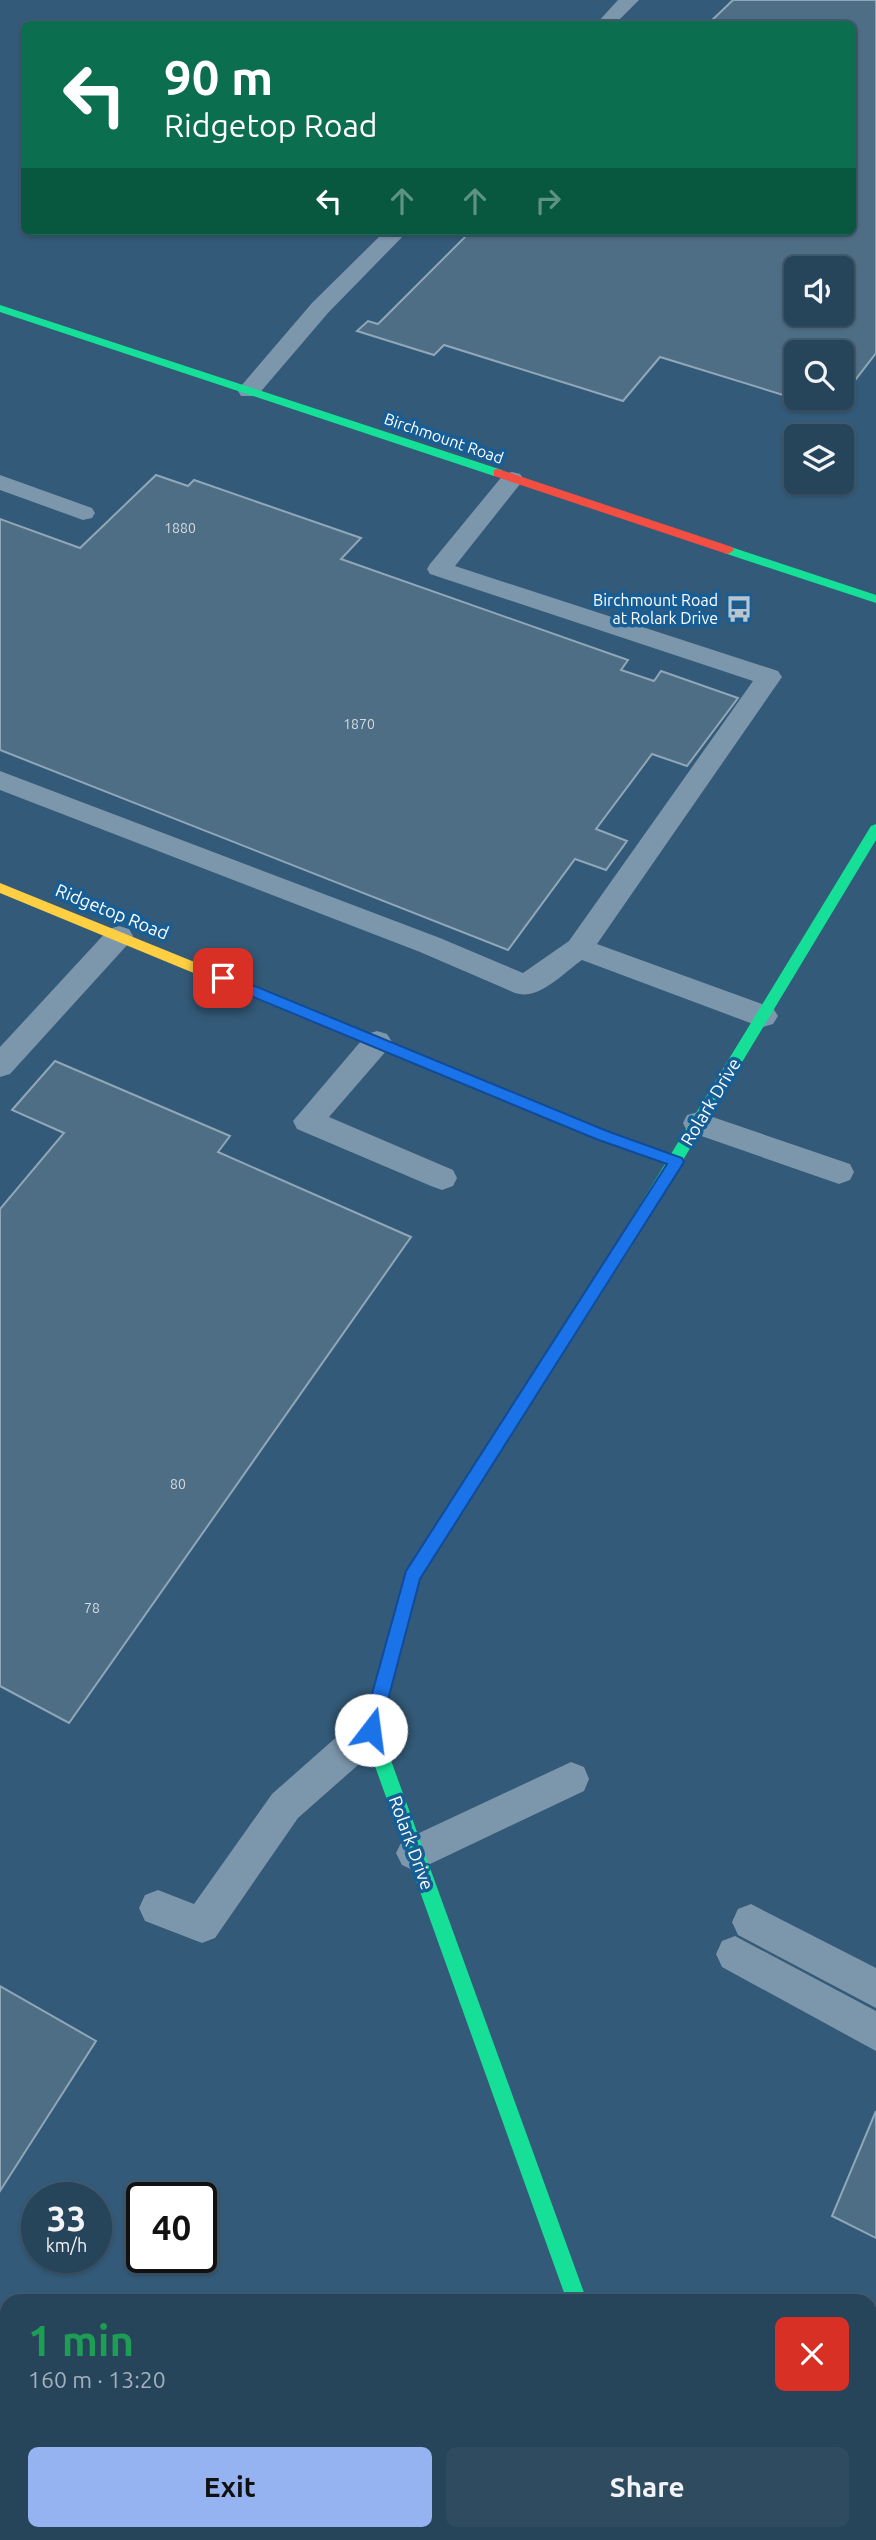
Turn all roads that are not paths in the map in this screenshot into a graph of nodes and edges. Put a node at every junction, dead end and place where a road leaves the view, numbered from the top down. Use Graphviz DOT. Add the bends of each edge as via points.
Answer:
graph roads {
  1 [pos="629,0"];
  2 [pos="609,21"];
  3 [pos="393,235"];
  4 [pos="0,309"];
  5 [pos="249,391"];
  6 [pos="512,479"];
  7 [pos="0,482"];
  8 [pos="83,513"];
  9 [pos="876,600"];
  10 [pos="0,780"];
  11 [pos="876,829"];
  12 [pos="0,888"];
  13 [pos="120,936"];
  14 [pos="579,948"];
  15 [pos="763,1016"];
  16 [pos="377,1042"];
  17 [pos="0,1066"];
  18 [pos="698,1123"];
  19 [pos="677,1162"];
  20 [pos="839,1172"];
  21 [pos="442,1178"];
  22 [pos="371,1730"];
  23 [pos="571,1779"];
  24 [pos="415,1853"];
  25 [pos="158,1908"];
  26 [pos="876,1989"];
  27 [pos="876,2032"];
  28 [pos="574,2294"];
  1 -- 2 [label="lane"];
  3 -- 5 [label="lane" via="320,308"];
  4 -- 5 [label="street, Birchmount Road"];
  5 -- 6 [label="street, Birchmount Road"];
  6 -- 9 [label="street, Birchmount Road"];
  6 -- 14 [label="lane" via="439,569 769,677"];
  7 -- 8 [label="lane"];
  10 -- 14 [label="lane" via="525,986"];
  11 -- 15 [label="street, Rolark Drive"];
  12 -- 13 [label="street, Ridgetop Road"];
  13 -- 16 [label="street, Ridgetop Road"];
  13 -- 17 [label="lane"];
  14 -- 15 [label="lane"];
  15 -- 18 [label="street, Rolark Drive"];
  16 -- 19 [label="street, Ridgetop Road"];
  16 -- 21 [label="lane" via="308,1121"];
  18 -- 19 [label="street, Rolark Drive"];
  18 -- 20 [label="lane"];
  19 -- 22 [label="street, Rolark Drive" via="412,1576"];
  22 -- 24 [label="street, Rolark Drive"];
  22 -- 25 [label="lane" via="285,1806 202,1925"];
  23 -- 24 [label="lane"];
  24 -- 28 [label="street, Rolark Drive"];
  26 -- 27 [label="lane" via="743,1938"];
}
